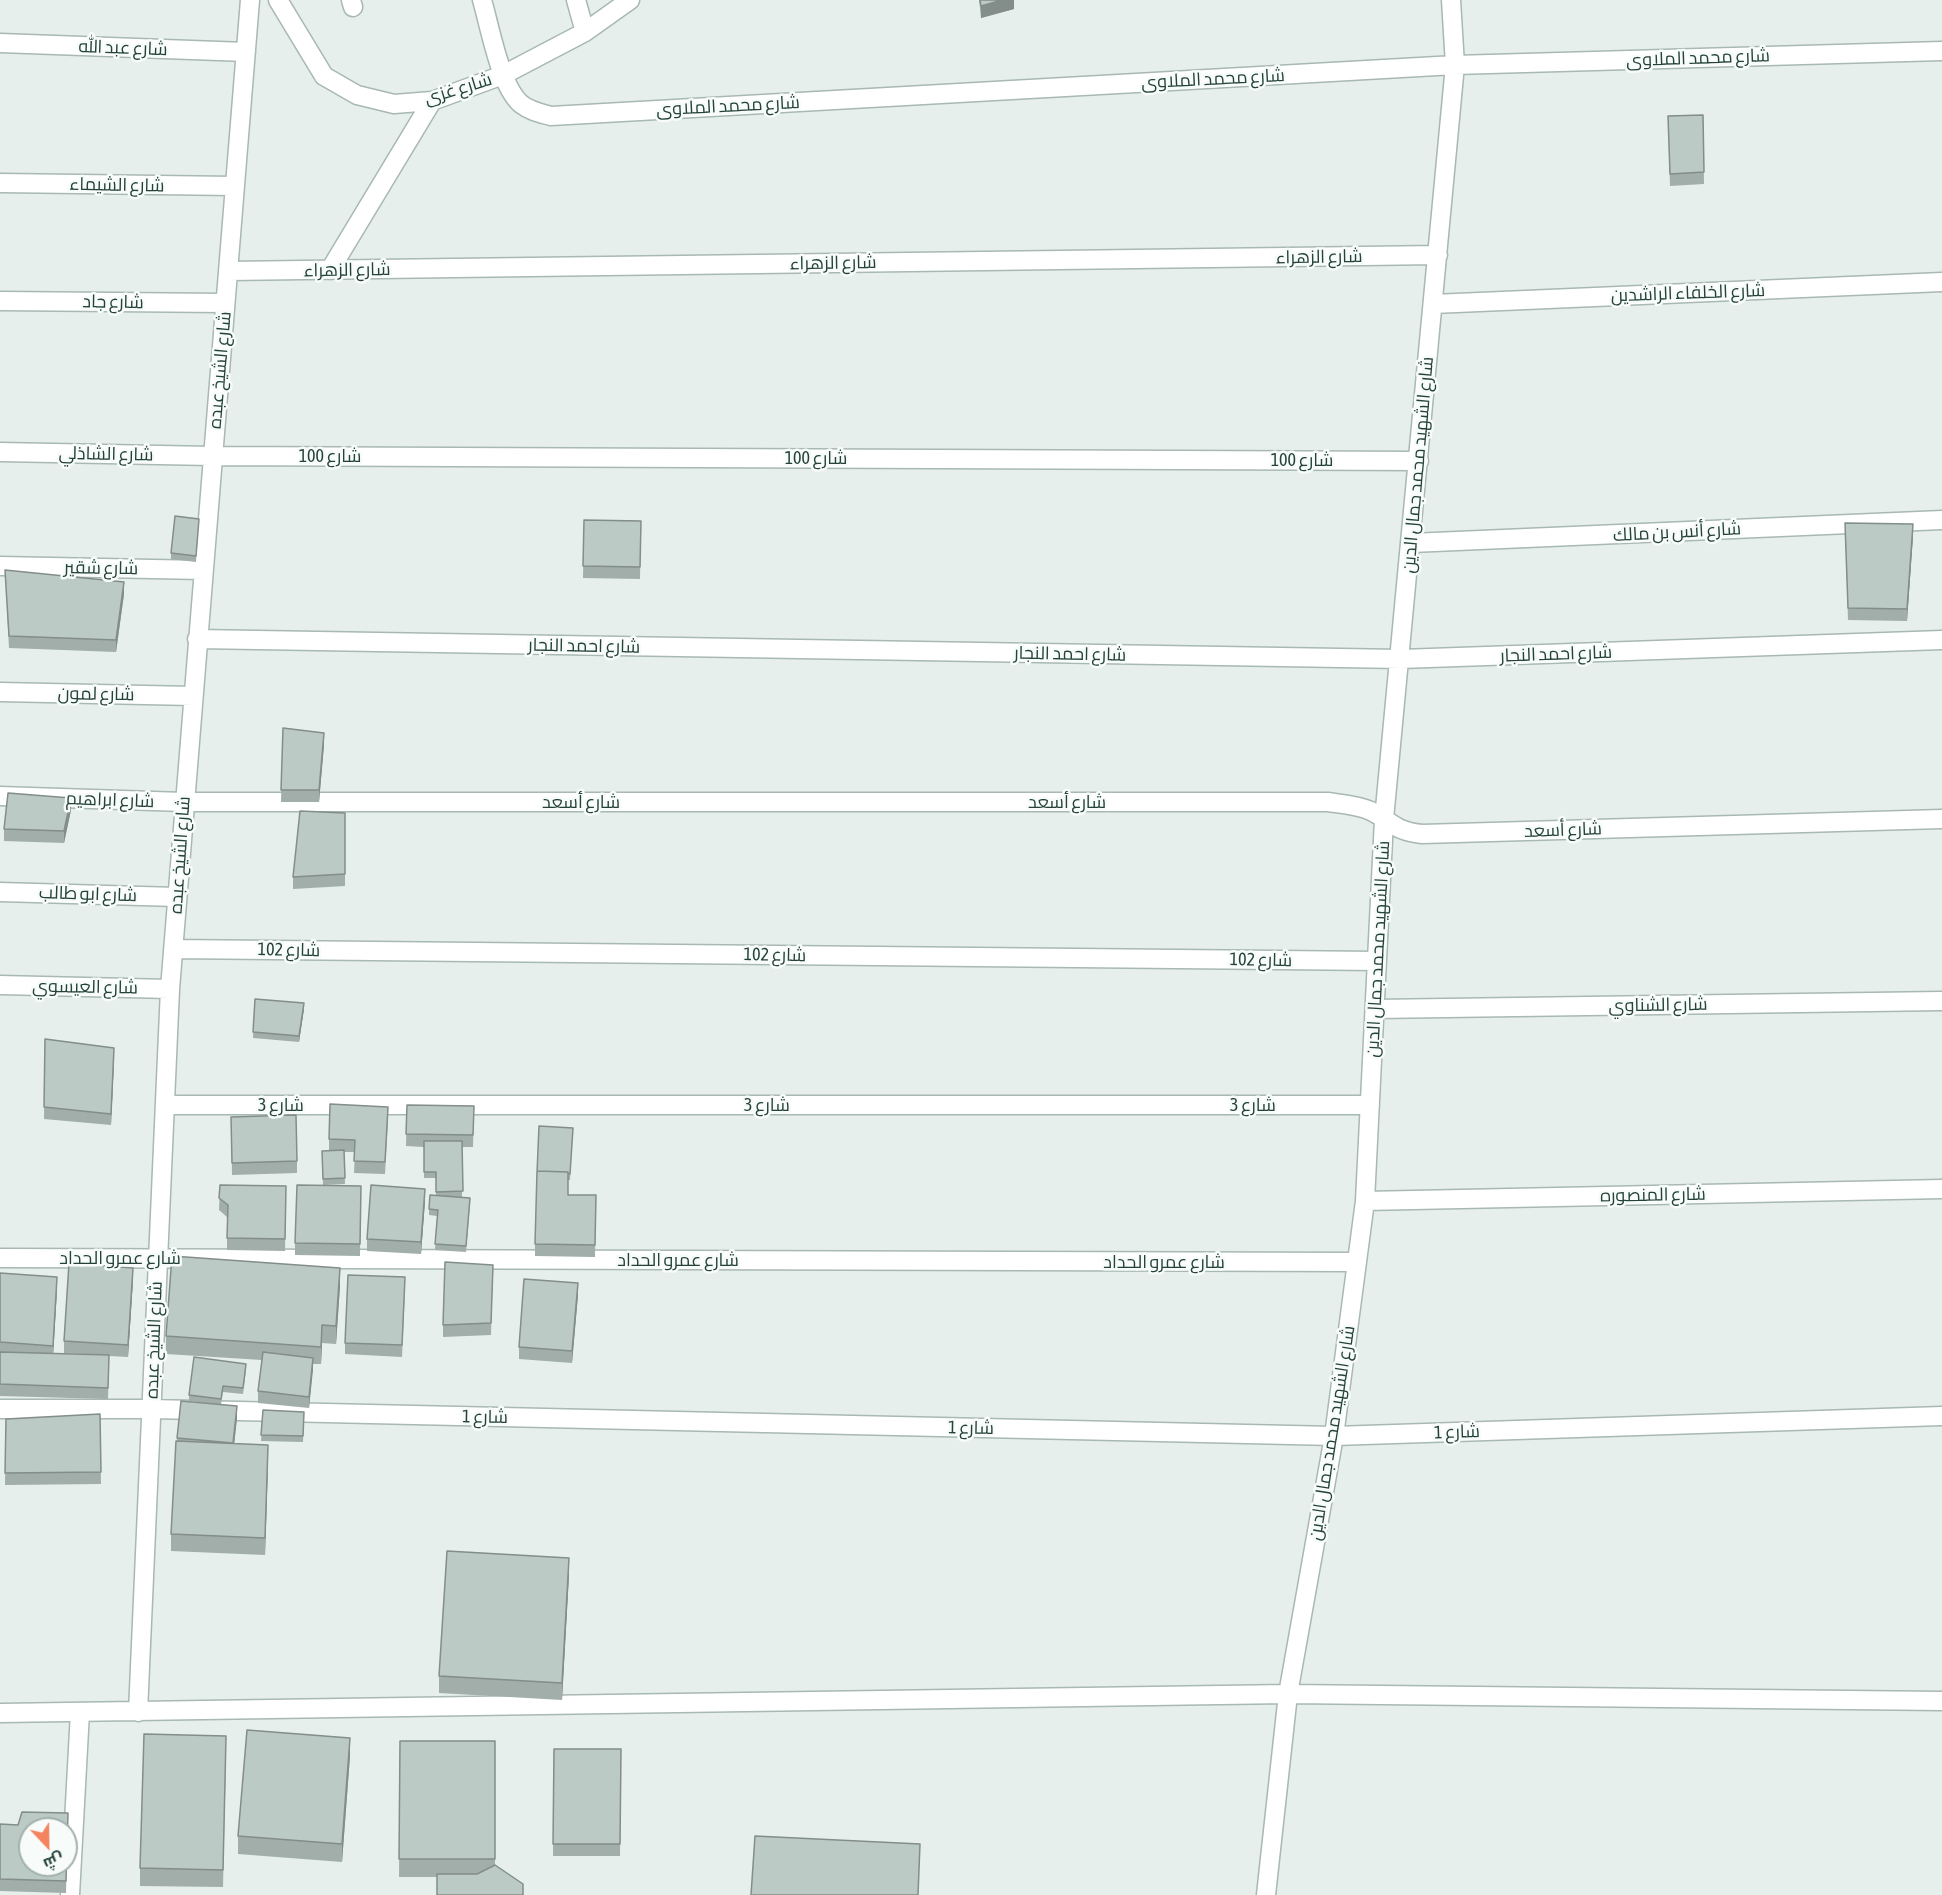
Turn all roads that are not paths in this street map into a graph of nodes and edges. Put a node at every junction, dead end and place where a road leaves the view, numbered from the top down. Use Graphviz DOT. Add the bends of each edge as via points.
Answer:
graph roads {
  1 [pos="250,0"];
  2 [pos="278,0"];
  3 [pos="482,0"];
  4 [pos="576,0"];
  5 [pos="630,0"];
  6 [pos="1450,0"];
  7 [pos="585,32"];
  8 [pos="0,44"];
  9 [pos="1942,51"];
  10 [pos="246,52"];
  11 [pos="1455,65"];
  12 [pos="503,75"];
  13 [pos="432,101"];
  14 [pos="0,183"];
  15 [pos="235,186"];
  16 [pos="1438,255"];
  17 [pos="330,270"];
  18 [pos="228,271"];
  19 [pos="1942,282"];
  20 [pos="0,301"];
  21 [pos="225,303"];
  22 [pos="1433,304"];
  23 [pos="0,452"];
  24 [pos="212,456"];
  25 [pos="1419,461"];
  26 [pos="1942,520"];
  27 [pos="1411,543"];
  28 [pos="0,566"];
  29 [pos="203,570"];
  30 [pos="197,639"];
  31 [pos="1942,640"];
  32 [pos="1401,659"];
  33 [pos="0,692"];
  34 [pos="193,696"];
  35 [pos="0,796"];
  36 [pos="184,802"];
  37 [pos="1384,819"];
  38 [pos="1942,819"];
  39 [pos="0,892"];
  40 [pos="177,897"];
  41 [pos="173,948"];
  42 [pos="1377,961"];
  43 [pos="0,985"];
  44 [pos="170,989"];
  45 [pos="1942,1000"];
  46 [pos="1375,1009"];
  47 [pos="1370,1104"];
  48 [pos="165,1105"];
  49 [pos="1942,1189"];
  50 [pos="1365,1201"];
  51 [pos="0,1258"];
  52 [pos="158,1258"];
  53 [pos="1357,1262"];
  54 [pos="0,1409"];
  55 [pos="151,1409"];
  56 [pos="1942,1416"];
  57 [pos="1334,1436"];
  58 [pos="1288,1694"];
  59 [pos="1942,1701"];
  60 [pos="80,1712"];
  61 [pos="138,1712"];
  62 [pos="0,1713"];
  63 [pos="70,1895"];
  64 [pos="1266,1895"];
  1 -- 10 [label="street, شارع الشيخ عبده"];
  2 -- 13 [label="street, شارع غزى" via="324,76 357,95 394,104"];
  3 -- 12 [label="street, شارع محمد الملاوى"];
  4 -- 7 [label="street"];
  5 -- 7 [label="street, شارع غزى"];
  6 -- 11 [label="street, شارع الشهيد محمد جمال الدين"];
  7 -- 12 [label="street, شارع غزى"];
  8 -- 10 [label="street, شارع عبد الله"];
  9 -- 11 [label="street, شارع محمد الملاوى"];
  10 -- 15 [label="street, شارع الشيخ عبده"];
  11 -- 12 [label="street, شارع محمد الملاوى" via="551,116 521,103 509,91"];
  11 -- 16 [label="street, شارع الشهيد محمد جمال الدين"];
  12 -- 13 [label="street, شارع غزى"];
  13 -- 17 [label="street"];
  14 -- 15 [label="street, شارع الشيماء"];
  15 -- 18 [label="street, شارع الشيخ عبده"];
  16 -- 17 [label="street, شارع الزهراء"];
  16 -- 22 [label="street, شارع الشهيد محمد جمال الدين"];
  17 -- 18 [label="street, شارع الزهراء"];
  18 -- 21 [label="street, شارع الشيخ عبده"];
  19 -- 22 [label="street, شارع الخلفاء الراشدين"];
  20 -- 21 [label="street, شارع جاد"];
  21 -- 24 [label="street, شارع الشيخ عبده"];
  22 -- 25 [label="street, شارع الشهيد محمد جمال الدين"];
  23 -- 24 [label="street, شارع الشاذلي"];
  24 -- 25 [label="street, شارع 100"];
  24 -- 29 [label="street, شارع الشيخ عبده"];
  25 -- 27 [label="street, شارع الشهيد محمد جمال الدين"];
  26 -- 27 [label="street, شارع أنس بن مالك"];
  27 -- 32 [label="street, شارع الشهيد محمد جمال الدين"];
  28 -- 29 [label="street, شارع شقير"];
  29 -- 30 [label="street, شارع الشيخ عبده"];
  30 -- 32 [label="street, شارع احمد النجار"];
  30 -- 34 [label="street, شارع الشيخ عبده"];
  31 -- 32 [label="street, شارع احمد النجار"];
  32 -- 37 [label="street, شارع الشهيد محمد جمال الدين"];
  33 -- 34 [label="street, شارع لمون"];
  34 -- 36 [label="street, شارع الشيخ عبده"];
  35 -- 36 [label="street, شارع ابراهيم"];
  36 -- 37 [label="street, شارع أسعد" via="1328,802 1369,810"];
  36 -- 40 [label="street, شارع الشيخ عبده"];
  37 -- 38 [label="street, شارع أسعد" via="1395,828 1422,834"];
  37 -- 42 [label="street, شارع الشهيد محمد جمال الدين"];
  39 -- 40 [label="street, شارع ابو طالب"];
  40 -- 41 [label="street, شارع الشيخ عبده"];
  41 -- 42 [label="street, شارع 102"];
  41 -- 44 [label="street, شارع الشيخ عبده"];
  42 -- 46 [label="street, شارع الشهيد محمد جمال الدين"];
  43 -- 44 [label="street, شارع العيسوي"];
  44 -- 48 [label="street, شارع الشيخ عبده"];
  45 -- 46 [label="street, شارع الشناوي"];
  46 -- 47 [label="street, شارع الشهيد محمد جمال الدين"];
  47 -- 48 [label="street, شارع 3"];
  47 -- 50 [label="street, شارع الشهيد محمد جمال الدين"];
  48 -- 52 [label="street, شارع الشيخ عبده"];
  49 -- 50 [label="street, شارع المنصوره"];
  50 -- 53 [label="street, شارع الشهيد محمد جمال الدين"];
  51 -- 52 [label="street, شارع عمرو الحداد"];
  52 -- 53 [label="street, شارع عمرو الحداد"];
  52 -- 55 [label="street, شارع الشيخ عبده"];
  53 -- 57 [label="street, شارع الشهيد محمد جمال الدين"];
  54 -- 55 [label="street, شارع 1"];
  55 -- 57 [label="street, شارع 1"];
  55 -- 61 [label="street, شارع الشيخ عبده"];
  56 -- 57 [label="street, شارع 1"];
  57 -- 58 [label="street, شارع الشهيد محمد جمال الدين"];
  58 -- 59 [label="street"];
  58 -- 61 [label="street"];
  58 -- 64 [label="street, شارع الشهيد محمد جمال الدين"];
  60 -- 61 [label="street"];
  60 -- 62 [label="street"];
  60 -- 63 [label="street"];
}
